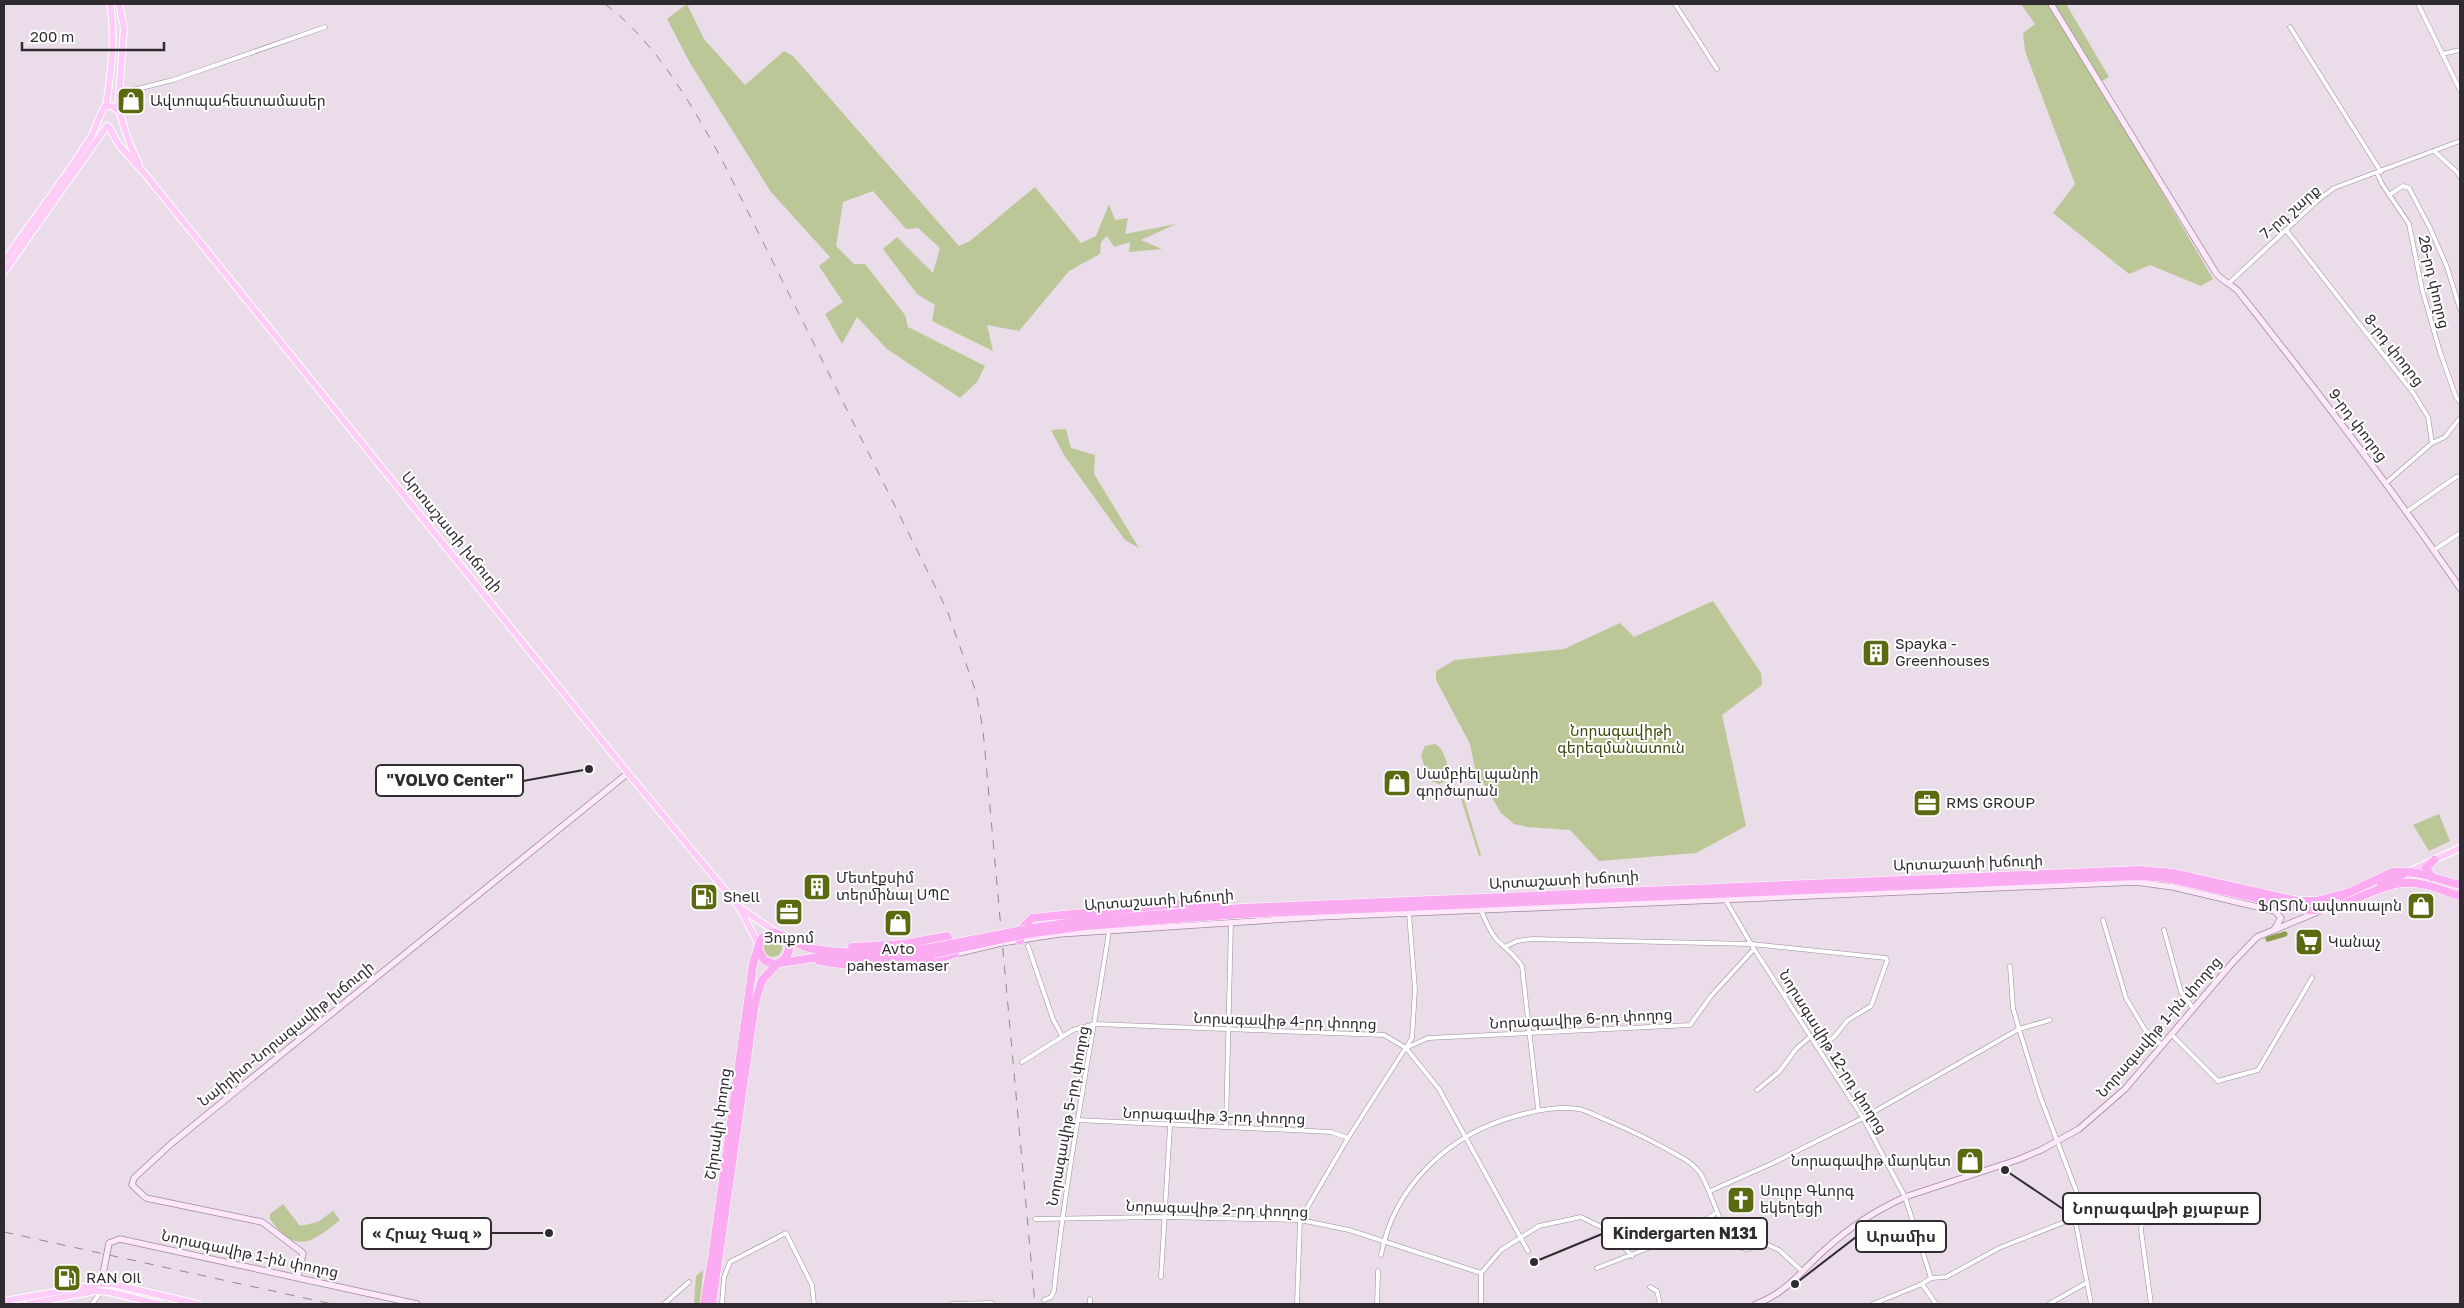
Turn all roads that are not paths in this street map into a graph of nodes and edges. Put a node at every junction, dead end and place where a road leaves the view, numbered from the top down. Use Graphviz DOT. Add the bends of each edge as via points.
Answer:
graph roads {
  1 [pos="110,4"];
  2 [pos="119,4"];
  3 [pos="1675,4"];
  4 [pos="2051,4"];
  5 [pos="2418,4"];
  6 [pos="325,26"];
  7 [pos="2290,27"];
  8 [pos="2460,50"];
  9 [pos="2442,54"];
  10 [pos="1717,69"];
  11 [pos="2460,90"];
  12 [pos="120,91"];
  13 [pos="106,106"];
  14 [pos="118,109"];
  15 [pos="100,120"];
  16 [pos="120,120"];
  17 [pos="108,126"];
  18 [pos="2460,141"];
  19 [pos="2434,151"];
  20 [pos="2379,172"];
  21 [pos="145,174"];
  22 [pos="2460,177"];
  23 [pos="2389,194"];
  24 [pos="2286,230"];
  25 [pos="4,261"];
  26 [pos="4,272"];
  27 [pos="2229,283"];
  28 [pos="2460,309"];
  29 [pos="2460,402"];
  30 [pos="2460,418"];
  31 [pos="2432,443"];
  32 [pos="2460,476"];
  33 [pos="2386,483"];
  34 [pos="2406,512"];
  35 [pos="2460,533"];
  36 [pos="2434,550"];
  37 [pos="2460,588"];
  38 [pos="628,773"];
  39 [pos="2460,848"];
  40 [pos="2434,860"];
  41 [pos="2408,872"];
  42 [pos="2436,878"];
  43 [pos="2460,885"];
  44 [pos="2346,893"];
  45 [pos="2367,893"];
  46 [pos="2460,896"];
  47 [pos="1725,899"];
  48 [pos="739,907"];
  49 [pos="1242,908"];
  50 [pos="1481,910"];
  51 [pos="2322,910"];
  52 [pos="1409,914"];
  53 [pos="2102,920"];
  54 [pos="1231,922"];
  55 [pos="2164,930"];
  56 [pos="2274,930"];
  57 [pos="1027,931"];
  58 [pos="1109,931"];
  59 [pos="782,935"];
  60 [pos="1020,940"];
  61 [pos="1752,944"];
  62 [pos="1028,946"];
  63 [pos="758,947"];
  64 [pos="1504,947"];
  65 [pos="815,949"];
  66 [pos="1754,949"];
  67 [pos="931,951"];
  68 [pos="955,954"];
  69 [pos="801,958"];
  70 [pos="780,962"];
  71 [pos="2010,966"];
  72 [pos="2312,978"];
  73 [pos="2194,1008"];
  74 [pos="2050,1020"];
  75 [pos="1095,1024"];
  76 [pos="2019,1029"];
  77 [pos="1229,1031"];
  78 [pos="1529,1032"];
  79 [pos="2171,1034"];
  80 [pos="1062,1036"];
  81 [pos="1811,1036"];
  82 [pos="2162,1045"];
  83 [pos="1819,1047"];
  84 [pos="1406,1048"];
  85 [pos="1022,1062"];
  86 [pos="1757,1090"];
  87 [pos="1538,1109"];
  88 [pos="1863,1118"];
  89 [pos="1077,1120"];
  90 [pos="1170,1126"];
  91 [pos="1226,1127"];
  92 [pos="1466,1136"];
  93 [pos="1348,1138"];
  94 [pos="2058,1141"];
  95 [pos="1710,1191"];
  96 [pos="1905,1197"];
  97 [pos="1716,1213"];
  98 [pos="2085,1214"];
  99 [pos="2196,1216"];
  100 [pos="1163,1217"];
  101 [pos="2143,1217"];
  102 [pos="1062,1218"];
  103 [pos="1035,1219"];
  104 [pos="2075,1219"];
  105 [pos="1300,1220"];
  106 [pos="1521,1236"];
  107 [pos="1384,1241"];
  108 [pos="1528,1251"];
  109 [pos="1381,1255"];
  110 [pos="1632,1256"];
  111 [pos="1598,1268"];
  112 [pos="1378,1272"];
  113 [pos="1803,1272"];
  114 [pos="1481,1273"];
  115 [pos="103,1274"];
  116 [pos="298,1277"];
  117 [pos="1161,1277"];
  118 [pos="1932,1278"];
  119 [pos="689,1282"];
  120 [pos="2086,1283"];
  121 [pos="101,1284"];
  122 [pos="113,1284"];
  123 [pos="1922,1284"];
  124 [pos="86,1285"];
  125 [pos="1650,1287"];
  126 [pos="98,1292"];
  127 [pos="86,1293"];
  128 [pos="1090,1299"];
  129 [pos="1044,1300"];
  130 [pos="4,1301"];
  131 [pos="992,1303"];
  132 [pos="28,1304"];
  133 [pos="92,1304"];
  134 [pos="159,1304"];
  135 [pos="197,1304"];
  136 [pos="417,1304"];
  137 [pos="664,1304"];
  138 [pos="704,1304"];
  139 [pos="712,1304"];
  140 [pos="722,1304"];
  141 [pos="814,1304"];
  142 [pos="952,1304"];
  143 [pos="1090,1304"];
  144 [pos="1297,1304"];
  145 [pos="1377,1304"];
  146 [pos="1481,1304"];
  147 [pos="1660,1304"];
  148 [pos="1756,1304"];
  149 [pos="1873,1304"];
  150 [pos="1936,1304"];
  151 [pos="2049,1304"];
  152 [pos="2091,1304"];
  153 [pos="2151,1304"];
  1 -- 13 [label="main road" via="114,28"];
  2 -- 12 [label="main road" via="124,28"];
  3 -- 10 [label="street"];
  4 -- 27 [label="street, 9-րդ փողոց" via="2216,273"];
  5 -- 9 [label="street"];
  6 -- 12 [label="street" via="172,80"];
  7 -- 20 [label="street, 26-րդ փողոց"];
  8 -- 9 [label="street"];
  9 -- 11 [label="street"];
  12 -- 14 [label="main road"];
  13 -- 14 [label="main road"];
  13 -- 15 [label="main road" via="100,111"];
  14 -- 16 [label="main road"];
  15 -- 17 [label="main road"];
  15 -- 25 [label="main road" via="72,166"];
  16 -- 17 [label="main road" via="116,125"];
  16 -- 21 [label="main road, Արտաշատի խճուղի" via="126,140"];
  17 -- 21 [label="main road, Արտաշատի խճուղի" via="119,145"];
  17 -- 26 [label="main road"];
  18 -- 19 [label="street, 7-րդ շարք"];
  19 -- 20 [label="street, 7-րդ շարք"];
  19 -- 22 [label="street"];
  20 -- 23 [label="street, 26-րդ փողոց"];
  20 -- 24 [label="street, 7-րդ շարք" via="2334,188"];
  21 -- 38 [label="main road, Արտաշատի խճուղի"];
  23 -- 28 [label="street" via="2403,186 2409,188 2444,259"];
  23 -- 29 [label="street, 26-րդ փողոց" via="2409,224 2422,289 2440,352"];
  24 -- 27 [label="street, 7-րդ շարք"];
  24 -- 31 [label="street, 8-րդ փողոց" via="2414,394 2428,417"];
  27 -- 33 [label="street, 9-րդ փողոց"];
  30 -- 31 [label="street" via="2445,436"];
  31 -- 33 [label="street"];
  32 -- 34 [label="street"];
  33 -- 34 [label="street, 9-րդ փողոց"];
  34 -- 36 [label="street, 9-րդ փողոց"];
  35 -- 36 [label="street"];
  36 -- 37 [label="street, 9-րդ փողոց"];
  38 -- 48 [label="main road, Արտաշատի խճուղի"];
  38 -- 116 [label="street, Նաիրիտ-Նորագավիթ խճուղի" via="172,1143 134,1178 132,1185 146,1198 262,1222 303,1253"];
  39 -- 40 [label="main road"];
  40 -- 41 [label="main road"];
  40 -- 42 [label="highway" via="2426,870"];
  41 -- 42 [label="highway"];
  41 -- 44 [label="highway" via="2393,872"];
  41 -- 45 [label="highway"];
  42 -- 43 [label="highway"];
  44 -- 49 [label="highway, Արտաշատի խճուղի" via="2316,901 2298,901 2173,873 2140,870"];
  44 -- 51 [label="highway"];
  45 -- 46 [label="highway" via="2412,883"];
  45 -- 51 [label="highway"];
  47 -- 50 [label="street, Արտաշատի խճուղի"];
  47 -- 56 [label="street, Արտաշատի խճուղի" via="2136,882 2173,887 2275,911 2281,918"];
  47 -- 61 [label="street, Նորագավիթ 12-րդ փողոց"];
  48 -- 59 [label="main road, Արտաշատի խճուղի"];
  48 -- 63 [label="main road, Արտաշատի խճուղի"];
  49 -- 57 [label="highway, Արտաշատի խճուղի" via="1086,920"];
  49 -- 60 [label="highway" via="1176,904 1032,918 1022,926"];
  50 -- 52 [label="street, Արտաշատի խճուղի"];
  50 -- 64 [label="street" via="1487,926"];
  51 -- 56 [label="street, Նորագավիթ 1-ին փողոց"];
  51 -- 57 [label="highway, Արտաշատի խճուղի" via="2303,909 2166,878 2138,876 1241,914"];
  52 -- 54 [label="street, Արտաշատի խճուղի"];
  52 -- 84 [label="street" via="1415,989 1414,1033"];
  53 -- 82 [label="street" via="2126,998 2145,1030"];
  54 -- 58 [label="street, Արտաշատի խճուղի"];
  54 -- 77 [label="street"];
  55 -- 73 [label="street" via="2181,992"];
  56 -- 73 [label="street, Նորագավիթ 1-ին փողոց" via="2257,938"];
  57 -- 67 [label="highway, Արտաշատի խճուղի, bridge"];
  58 -- 60 [label="street, Արտաշատի խճուղի"];
  58 -- 75 [label="street, Նորագավիթ 5-րդ փողոց"];
  59 -- 63 [label="highway" via="766,935"];
  59 -- 65 [label="highway, Արտաշատի խճուղի"];
  59 -- 70 [label="highway" via="789,951"];
  60 -- 68 [label="street, Արտաշատի խճուղի"];
  61 -- 64 [label="street" via="1532,939"];
  61 -- 66 [label="street, Նորագավիթ 12-րդ փողոց"];
  61 -- 83 [label="street" via="1886,958 1871,1006 1848,1020 1834,1037"];
  62 -- 80 [label="street"];
  63 -- 70 [label="highway, Արտաշատի խճուղի" via="764,960"];
  63 -- 138 [label="highway, Շիրակի փողոց"];
  64 -- 78 [label="street" via="1522,966"];
  65 -- 67 [label="highway, Արտաշատի խճուղի" via="873,953"];
  65 -- 68 [label="highway" via="880,946 947,936"];
  66 -- 78 [label="street, Նորագավիթ 6-րդ փողոց" via="1710,996 1690,1025"];
  66 -- 81 [label="street, Նորագավիթ 12-րդ փողոց"];
  67 -- 69 [label="highway, Արտաշատի խճուղի" via="877,959"];
  68 -- 69 [label="highway" via="919,964 885,968"];
  69 -- 70 [label="highway, Արտաշատի խճուղի"];
  70 -- 139 [label="highway, Շիրակի փողոց" via="762,980 755,1003"];
  71 -- 76 [label="street" via="2013,1008"];
  72 -- 79 [label="street" via="2258,1070 2218,1081"];
  73 -- 79 [label="street, Նորագավիթ 1-ին փողոց"];
  74 -- 76 [label="street"];
  75 -- 77 [label="street, Նորագավիթ 4-րդ փողոց"];
  75 -- 80 [label="street, Նորագավիթ 4-րդ փողոց" via="1082,1026"];
  75 -- 89 [label="street, Նորագավիթ 5-րդ փողոց"];
  76 -- 88 [label="street"];
  76 -- 94 [label="street"];
  77 -- 84 [label="street, Նորագավիթ 4-րդ փողոց" via="1384,1035"];
  77 -- 91 [label="street"];
  78 -- 84 [label="street, Նորագավիթ 6-րդ փողոց" via="1428,1038"];
  78 -- 87 [label="street"];
  79 -- 82 [label="street, Նորագավիթ 1-ին փողոց"];
  80 -- 85 [label="street, Նորագավիթ 4-րդ փողոց"];
  81 -- 83 [label="street, Նորագավիթ 12-րդ փողոց"];
  81 -- 86 [label="street" via="1796,1049 1779,1072"];
  82 -- 94 [label="street, Նորագավիթ 1-ին փողոց" via="2107,1106"];
  83 -- 88 [label="street, Նորագավիթ 12-րդ փողոց"];
  84 -- 92 [label="street, Նորագավիթ 4-րդ փողոց" via="1439,1089"];
  84 -- 93 [label="street"];
  87 -- 92 [label="street" via="1492,1122"];
  87 -- 95 [label="street" via="1581,1110 1650,1139 1686,1160 1699,1172"];
  88 -- 95 [label="street"];
  88 -- 96 [label="street, Նորագավիթ 12-րդ փողոց"];
  89 -- 90 [label="street, Նորագավիթ 3-րդ փողոց"];
  89 -- 102 [label="street, Նորագավիթ 5-րդ փողոց"];
  90 -- 91 [label="street, Նորագավիթ 3-րդ փողոց"];
  90 -- 100 [label="street"];
  91 -- 93 [label="street, Նորագավիթ 3-րդ փողոց" via="1330,1132"];
  92 -- 106 [label="street, Նորագավիթ 4-րդ փողոց"];
  92 -- 107 [label="street" via="1428,1165 1391,1220"];
  93 -- 105 [label="street"];
  94 -- 96 [label="street, Նորագավիթ 1-ին փողոց" via="2017,1160"];
  94 -- 98 [label="street"];
  95 -- 97 [label="street"];
  96 -- 113 [label="street, Նորագավիթ 1-ին փողոց" via="1846,1231"];
  96 -- 118 [label="street, Նորագավիթ 12-րդ փողոց"];
  97 -- 110 [label="street" via="1680,1236"];
  97 -- 113 [label="street" via="1739,1247 1745,1250 1762,1242 1770,1244"];
  98 -- 101 [label="street"];
  98 -- 104 [label="street"];
  99 -- 101 [label="street"];
  100 -- 102 [label="street, Նորագավիթ 2-րդ փողոց"];
  100 -- 105 [label="street, Նորագավիթ 2-րդ փողոց"];
  100 -- 117 [label="street"];
  101 -- 153 [label="street" via="2141,1230"];
  102 -- 103 [label="street, Նորագավիթ 2-րդ փողոց"];
  102 -- 129 [label="street, Նորագավիթ 5-րդ փողոց" via="1054,1292"];
  104 -- 118 [label="street" via="1999,1248 1946,1276"];
  104 -- 120 [label="street"];
  105 -- 107 [label="street, Նորագավիթ 2-րդ փողոց"];
  105 -- 144 [label="street"];
  106 -- 108 [label="street, Նորագավիթ 4-րդ փողոց"];
  106 -- 110 [label="street" via="1538,1226 1581,1217 1609,1231"];
  106 -- 114 [label="street" via="1501,1250"];
  107 -- 109 [label="street"];
  107 -- 114 [label="street, Նորագավիթ 2-րդ փողոց"];
  110 -- 111 [label="street"];
  112 -- 145 [label="street"];
  113 -- 148 [label="street, Նորագավիթ 1-ին փողոց" via="1780,1294"];
  114 -- 146 [label="street"];
  115 -- 116 [label="street, Նորագավիթ 1-ին փողոց" via="109,1243 120,1239"];
  115 -- 121 [label="main road"];
  115 -- 122 [label="main road"];
  115 -- 124 [label="main road"];
  116 -- 136 [label="street, Նորագավիթ 1-ին փողոց"];
  118 -- 123 [label="street"];
  119 -- 137 [label="street"];
  120 -- 151 [label="street"];
  120 -- 152 [label="street"];
  121 -- 122 [label="main road"];
  121 -- 124 [label="main road"];
  121 -- 126 [label="main road"];
  122 -- 135 [label="main road"];
  123 -- 149 [label="street"];
  123 -- 150 [label="street"];
  124 -- 130 [label="main road"];
  125 -- 147 [label="street" via="1658,1293"];
  126 -- 127 [label="main road"];
  126 -- 133 [label="street"];
  126 -- 134 [label="main road"];
  127 -- 132 [label="main road"];
  127 -- 133 [label="street"];
  128 -- 143 [label="street"];
  131 -- 142 [label="street"];
  140 -- 141 [label="street" via="724,1277 730,1262 786,1233 812,1285"];
}
